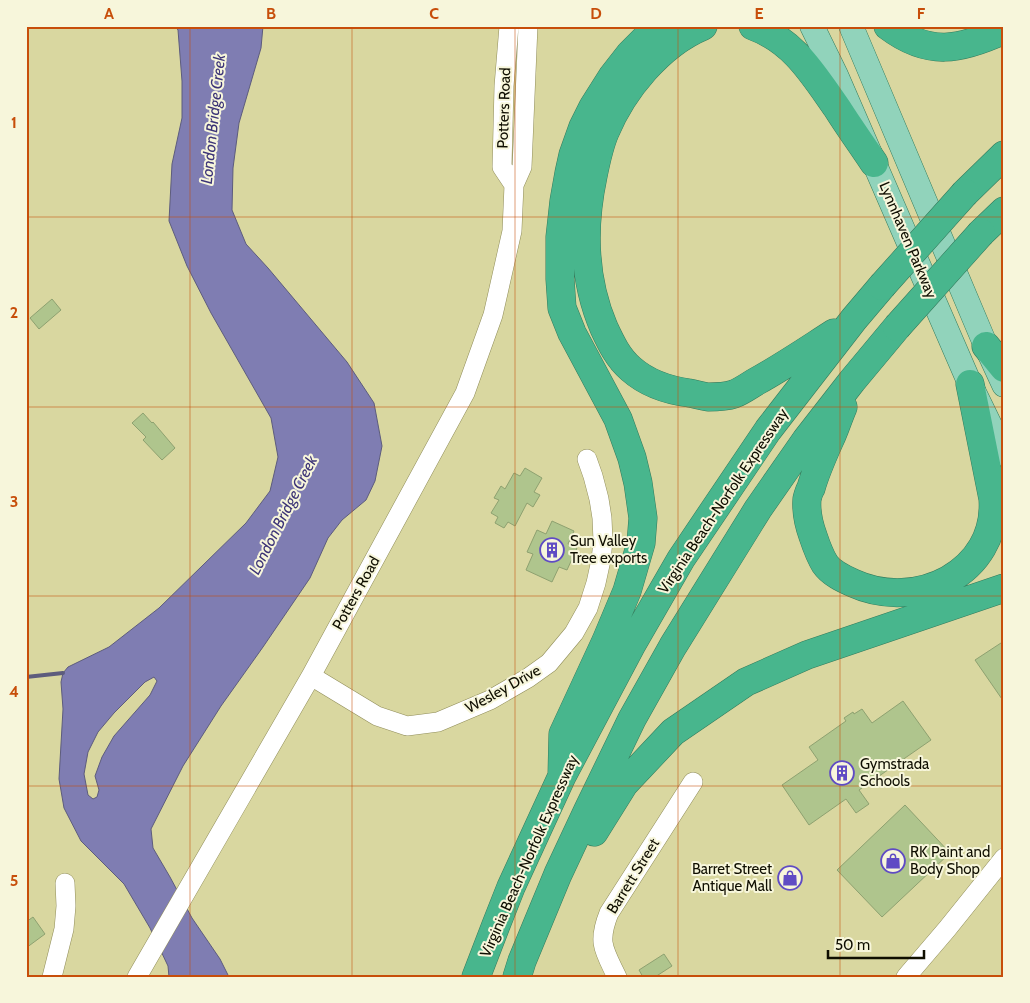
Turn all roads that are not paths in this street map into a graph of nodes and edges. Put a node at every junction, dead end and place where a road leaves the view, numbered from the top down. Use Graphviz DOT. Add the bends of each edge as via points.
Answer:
graph roads {
  1 [pos="509,26"];
  2 [pos="528,26"];
  3 [pos="633,26"];
  4 [pos="658,26"];
  5 [pos="703,26"];
  6 [pos="753,26"];
  7 [pos="812,26"];
  8 [pos="851,26"];
  9 [pos="888,26"];
  10 [pos="1004,30"];
  11 [pos="612,77"];
  12 [pos="1004,155"];
  13 [pos="874,163"];
  14 [pos="514,186"];
  15 [pos="996,219"];
  16 [pos="854,319"];
  17 [pos="986,346"];
  18 [pos="1004,368"];
  19 [pos="852,381"];
  20 [pos="970,384"];
  21 [pos="1004,384"];
  22 [pos="1004,454"];
  23 [pos="587,459"];
  24 [pos="1004,588"];
  25 [pos="311,676"];
  26 [pos="562,776"];
  27 [pos="693,782"];
  28 [pos="1004,858"];
  29 [pos="65,883"];
  30 [pos="539,920"];
  31 [pos="52,977"];
  32 [pos="137,977"];
  33 [pos="476,977"];
  34 [pos="517,977"];
  35 [pos="617,977"];
  36 [pos="906,977"];
  1 -- 14 [label="street, Potters Road" via="502,168"];
  2 -- 14 [label="street, Potters Road" via="522,166"];
  3 -- 11 [label="highway" via="619,49"];
  4 -- 11 [label="highway"];
  5 -- 16 [label="highway" via="684,36 644,70 615,110 597,157 588,198 586,247 593,295 611,344 629,368 645,380 676,392 709,397 734,394 783,367"];
  6 -- 13 [label="highway" via="782,40 797,54"];
  7 -- 13 [label="main road, Lynnhaven Parkway"];
  8 -- 17 [label="main road, Lynnhaven Parkway"];
  9 -- 10 [label="highway" via="915,42 947,47 965,46"];
  11 -- 26 [label="highway" via="593,106 573,154 560,237 560,280 562,308 572,333 618,418 632,458 643,518 641,542 627,591 563,734"];
  12 -- 16 [label="highway, Virginia Beach-Norfolk Expressway, bridge"];
  13 -- 20 [label="main road, Lynnhaven Parkway"];
  14 -- 25 [label="street, Potters Road" via="512,230 493,316 465,393"];
  15 -- 19 [label="highway, bridge"];
  16 -- 26 [label="highway, Virginia Beach-Norfolk Expressway" via="768,430 681,559"];
  17 -- 18 [label="highway"];
  17 -- 21 [label="main road, Lynnhaven Parkway"];
  19 -- 20 [label="highway" via="814,476 807,498 808,516 816,545 830,569 861,587 896,593 914,592 950,579 972,562 989,536 993,499"];
  19 -- 30 [label="highway" via="758,509 673,646 614,755"];
  20 -- 22 [label="main road, Lynnhaven Parkway"];
  23 -- 25 [label="street, Wesley Drive" via="596,484 602,518 601,560 588,608 574,633 549,662 528,678 482,703 438,722 407,726 377,716"];
  24 -- 30 [label="highway" via="807,654 746,682 673,732 624,784"];
  25 -- 32 [label="street, Potters Road"];
  26 -- 33 [label="highway, Virginia Beach-Norfolk Expressway" via="511,887"];
  27 -- 35 [label="street, Barrett Street" via="609,913 602,936 604,949"];
  28 -- 36 [label="street"];
  29 -- 31 [label="street" via="64,929"];
  30 -- 34 [label="highway"];
}
